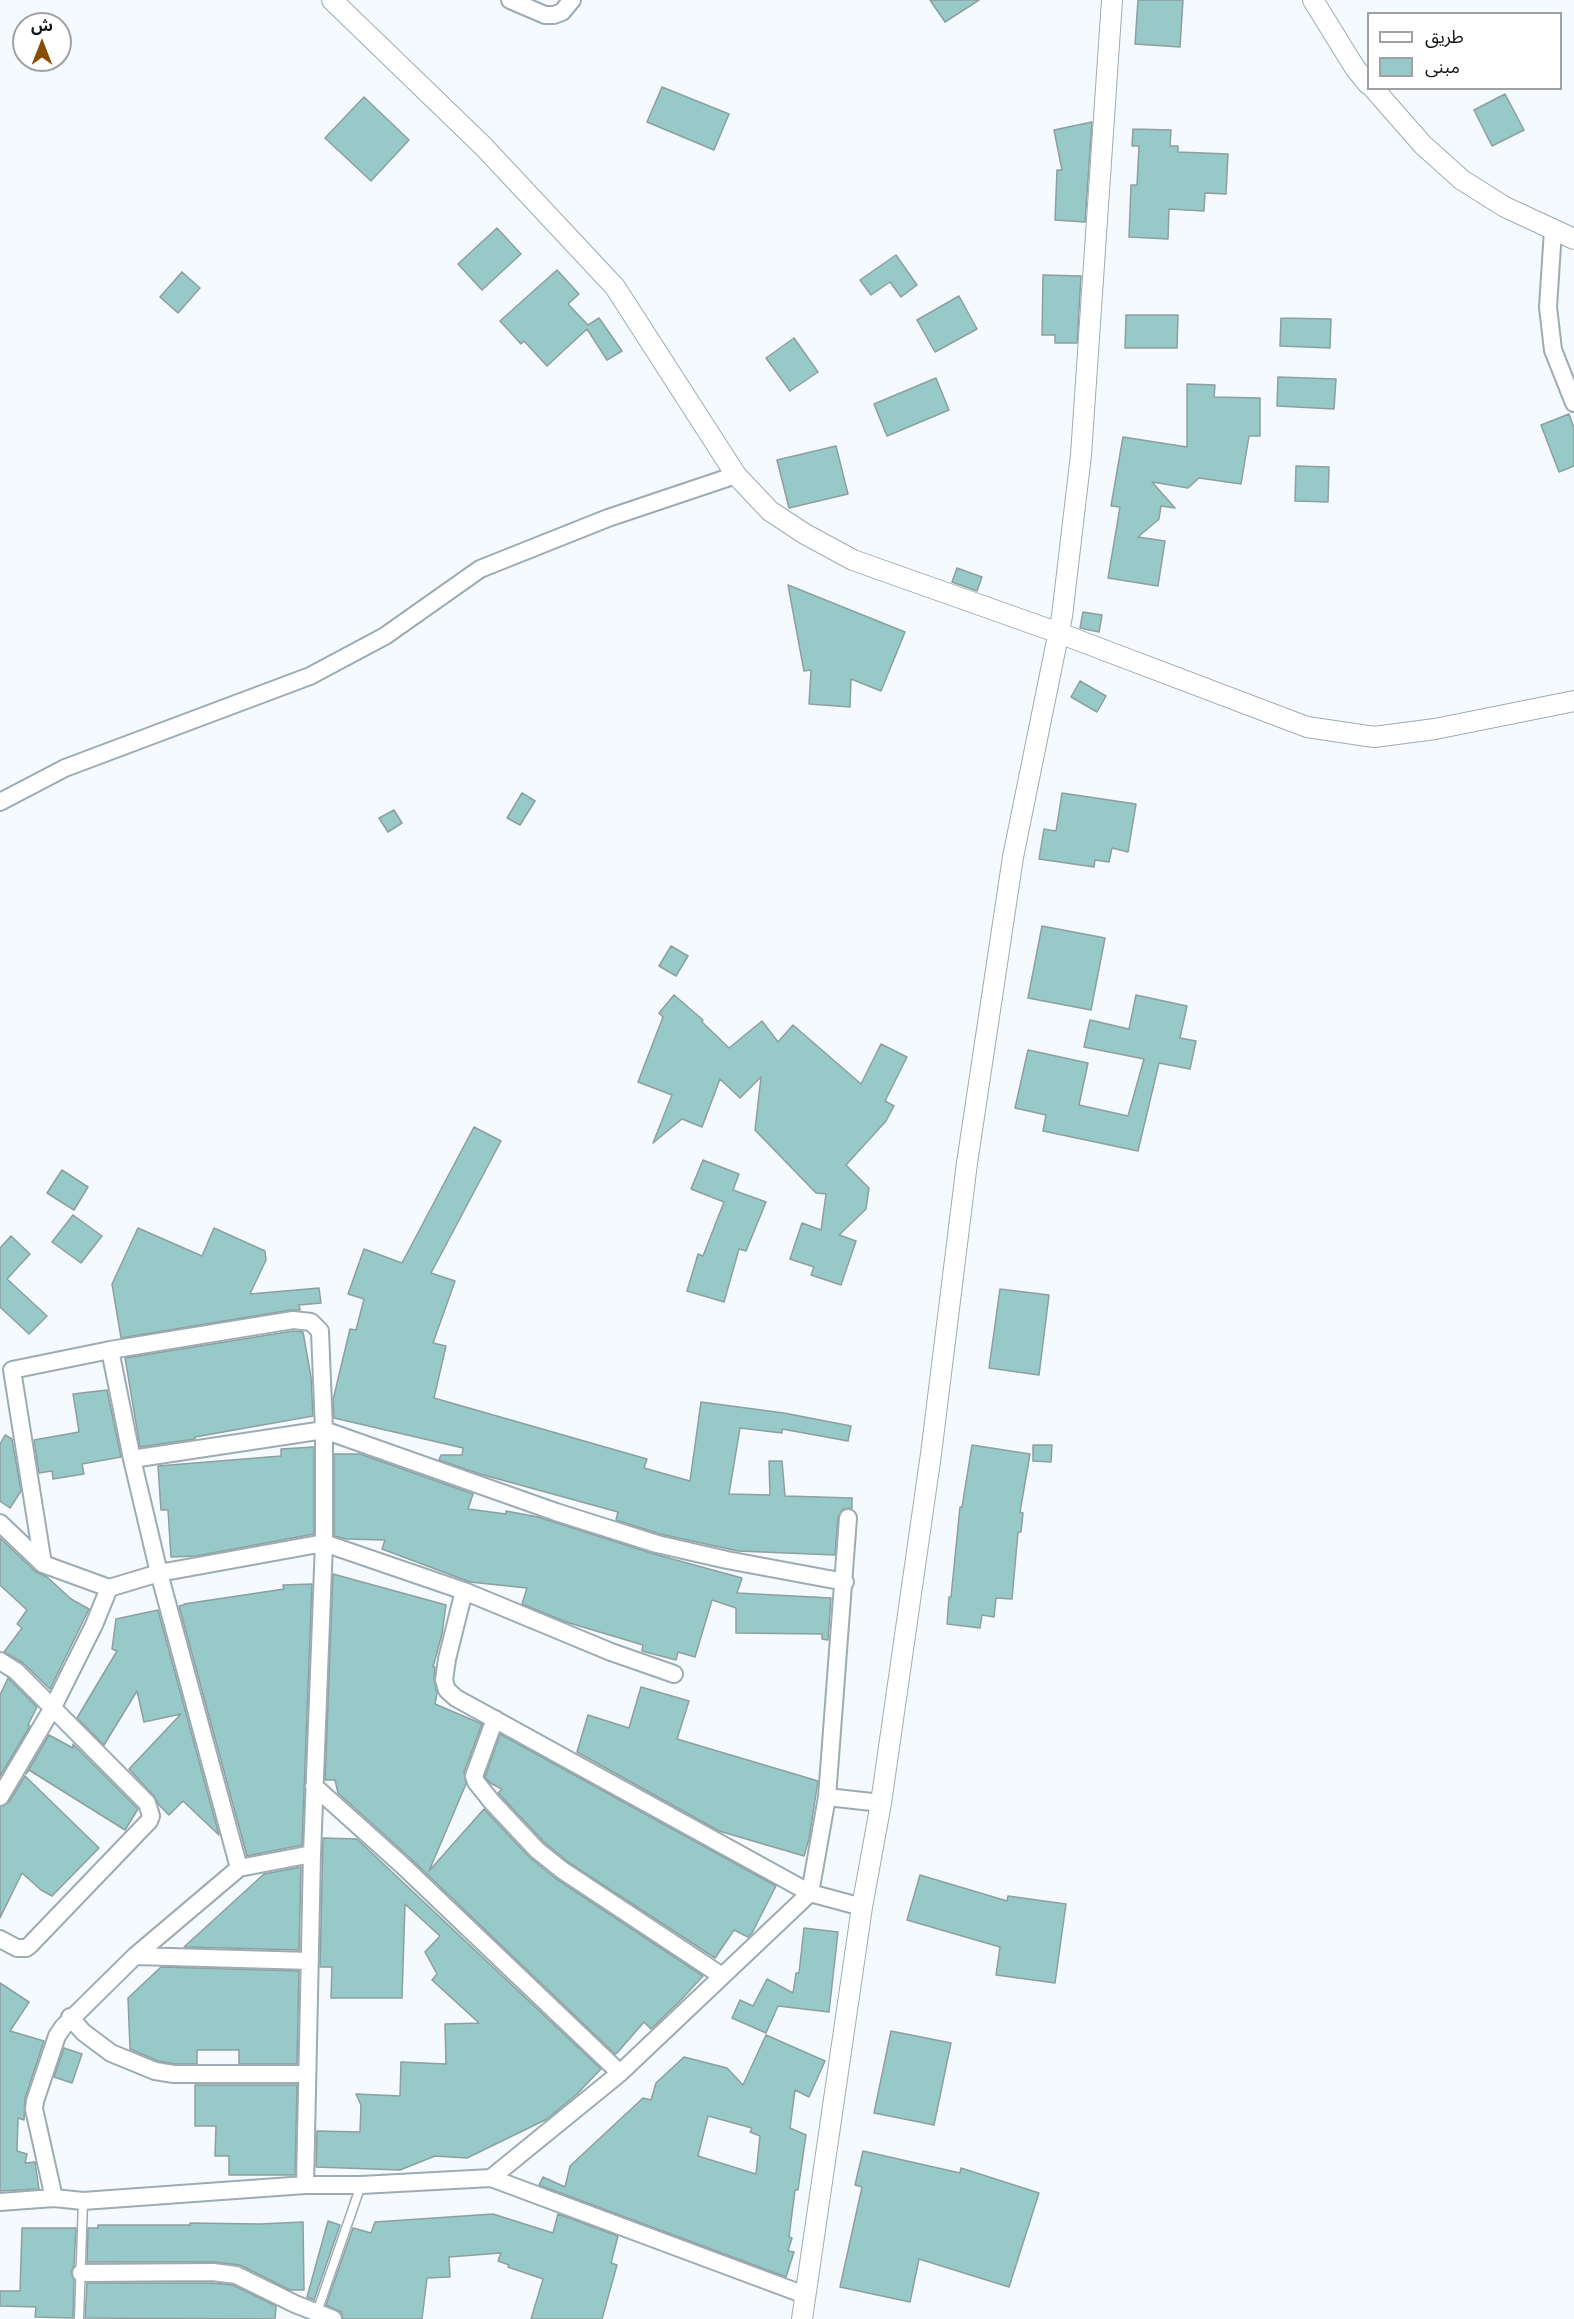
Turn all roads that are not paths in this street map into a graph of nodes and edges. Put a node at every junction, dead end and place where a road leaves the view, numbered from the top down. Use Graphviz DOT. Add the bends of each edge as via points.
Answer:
graph roads {
  1 [pos="332,0"];
  2 [pos="510,0"];
  3 [pos="572,0"];
  4 [pos="1112,0"];
  5 [pos="1313,0"];
  6 [pos="1367,83"];
  7 [pos="1375,90"];
  8 [pos="1553,230"];
  9 [pos="1574,239"];
  10 [pos="1574,403"];
  11 [pos="736,475"];
  12 [pos="1059,633"];
  13 [pos="1574,700"];
  14 [pos="0,802"];
  15 [pos="110,1350"];
  16 [pos="6,1366"];
  17 [pos="324,1430"];
  18 [pos="132,1459"];
  19 [pos="849,1518"];
  20 [pos="0,1523"];
  21 [pos="324,1543"];
  22 [pos="44,1564"];
  23 [pos="159,1573"];
  24 [pos="845,1582"];
  25 [pos="109,1588"];
  26 [pos="464,1591"];
  27 [pos="0,1661"];
  28 [pos="674,1674"];
  29 [pos="52,1709"];
  30 [pos="495,1719"];
  31 [pos="314,1786"];
  32 [pos="0,1797"];
  33 [pos="826,1797"];
  34 [pos="881,1803"];
  35 [pos="312,1854"];
  36 [pos="239,1868"];
  37 [pos="810,1893"];
  38 [pos="862,1907"];
  39 [pos="0,1939"];
  40 [pos="135,1956"];
  41 [pos="310,1961"];
  42 [pos="722,1976"];
  43 [pos="70,2017"];
  44 [pos="620,2073"];
  45 [pos="307,2074"];
  46 [pos="491,2178"];
  47 [pos="305,2185"];
  48 [pos="361,2185"];
  49 [pos="54,2198"];
  50 [pos="83,2201"];
  51 [pos="0,2202"];
  52 [pos="81,2273"];
  53 [pos="806,2295"];
  54 [pos="322,2317"];
  55 [pos="79,2319"];
  56 [pos="802,2319"];
  1 -- 11 [label="street" via="484,147 615,287"];
  2 -- 3 [label="street" via="545,15 562,12"];
  4 -- 12 [label="street" via="1081,455"];
  5 -- 6 [label="street"];
  7 -- 8 [label="street" via="1423,145 1462,180 1504,207"];
  8 -- 9 [label="street"];
  8 -- 10 [label="street" via="1548,307 1552,350"];
  11 -- 12 [label="street" via="771,511 853,560"];
  11 -- 14 [label="street" via="608,518 480,569 386,636 310,676 65,768"];
  12 -- 13 [label="street" via="1307,727 1374,737 1435,729"];
  12 -- 34 [label="street" via="1013,857"];
  15 -- 16 [label="street"];
  15 -- 17 [label="street" via="293,1320 311,1322 320,1331"];
  15 -- 18 [label="street"];
  16 -- 22 [label="street"];
  17 -- 18 [label="street"];
  17 -- 21 [label="street"];
  17 -- 24 [label="street" via="657,1544"];
  18 -- 23 [label="street"];
  19 -- 24 [label="street"];
  20 -- 22 [label="street"];
  21 -- 23 [label="street"];
  21 -- 26 [label="street"];
  21 -- 31 [label="street"];
  22 -- 25 [label="street"];
  23 -- 25 [label="street"];
  23 -- 36 [label="street"];
  24 -- 33 [label="street"];
  25 -- 29 [label="street"];
  26 -- 28 [label="street"];
  26 -- 30 [label="street" via="444,1686 456,1698"];
  27 -- 29 [label="street" via="16,1671"];
  29 -- 32 [label="street"];
  29 -- 39 [label="street" via="147,1803 151,1816 30,1945 17,1948"];
  30 -- 37 [label="street"];
  30 -- 42 [label="street" via="474,1776 492,1802 537,1850 562,1870"];
  31 -- 35 [label="street"];
  31 -- 44 [label="street"];
  33 -- 34 [label="street"];
  33 -- 37 [label="street"];
  34 -- 38 [label="street"];
  35 -- 36 [label="street"];
  35 -- 41 [label="street"];
  36 -- 40 [label="street"];
  37 -- 38 [label="street"];
  37 -- 42 [label="street"];
  38 -- 53 [label="street"];
  40 -- 41 [label="street"];
  40 -- 43 [label="street"];
  41 -- 45 [label="street"];
  42 -- 44 [label="street"];
  43 -- 45 [label="street" via="111,2053 155,2071"];
  43 -- 49 [label="street" via="57,2036 35,2101 34,2118"];
  44 -- 46 [label="street"];
  45 -- 47 [label="street"];
  46 -- 48 [label="street"];
  46 -- 53 [label="street"];
  47 -- 48 [label="street"];
  47 -- 50 [label="street"];
  48 -- 54 [label="lane"];
  49 -- 50 [label="street"];
  49 -- 51 [label="street"];
  50 -- 52 [label="lane"];
  52 -- 54 [label="street" via="213,2272 236,2276"];
  52 -- 55 [label="lane"];
  53 -- 56 [label="street"];
}
